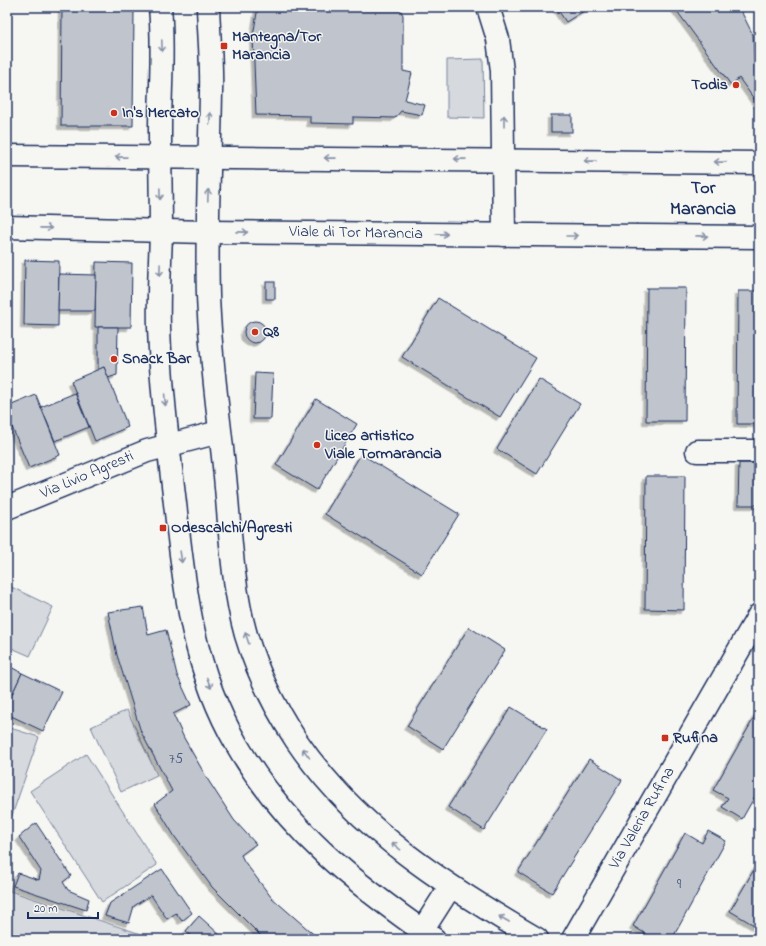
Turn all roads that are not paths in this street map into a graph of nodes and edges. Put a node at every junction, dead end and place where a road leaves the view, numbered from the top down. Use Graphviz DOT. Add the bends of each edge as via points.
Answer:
graph roads {
  1 [pos="160,7"];
  2 [pos="208,7"];
  3 [pos="488,7"];
  4 [pos="7,156"];
  5 [pos="160,157"];
  6 [pos="209,157"];
  7 [pos="504,160"];
  8 [pos="759,163"];
  9 [pos="7,227"];
  10 [pos="161,231"];
  11 [pos="207,232"];
  12 [pos="504,235"];
  13 [pos="759,237"];
  14 [pos="219,432"];
  15 [pos="168,444"];
  16 [pos="697,450"];
  17 [pos="759,451"];
  18 [pos="7,508"];
  19 [pos="758,620"];
  20 [pos="450,887"];
  21 [pos="428,935"];
  22 [pos="537,939"];
  23 [pos="573,939"];
  1 -- 5 [label="street, one-way"];
  6 -- 2 [label="street, one-way" via="211,73"];
  7 -- 3 [label="street, one-way" via="502,71 498,39"];
  5 -- 4 [label="street, one-way"];
  5 -- 6 [label="street"];
  5 -- 10 [label="street, one-way"];
  7 -- 6 [label="street, one-way"];
  11 -- 6 [label="street, one-way"];
  8 -- 7 [label="street, one-way"];
  7 -- 12 [label="street"];
  9 -- 10 [label="street, Viale di Tor Marancia, one-way"];
  10 -- 11 [label="street, Viale di Tor Marancia"];
  10 -- 15 [label="street, one-way" via="159,327"];
  11 -- 12 [label="street, Viale di Tor Marancia, one-way"];
  11 -- 14 [label="street" via="209,326"];
  12 -- 13 [label="street, Viale di Tor Marancia, one-way"];
  14 -- 15 [label="street, Via Livio Agresti"];
  20 -- 14 [label="street, one-way" via="401,850 334,788 297,741 270,695 249,643 239,606"];
  15 -- 18 [label="street, Via Livio Agresti" via="147,450"];
  15 -- 21 [label="street, one-way" via="193,636 229,731 259,780 311,843 350,877"];
  16 -- 17 [label="street"];
  19 -- 23 [label="street, Via Valeria Rufina"];
  20 -- 21 [label="street"];
  22 -- 20 [label="street, one-way"];
}
